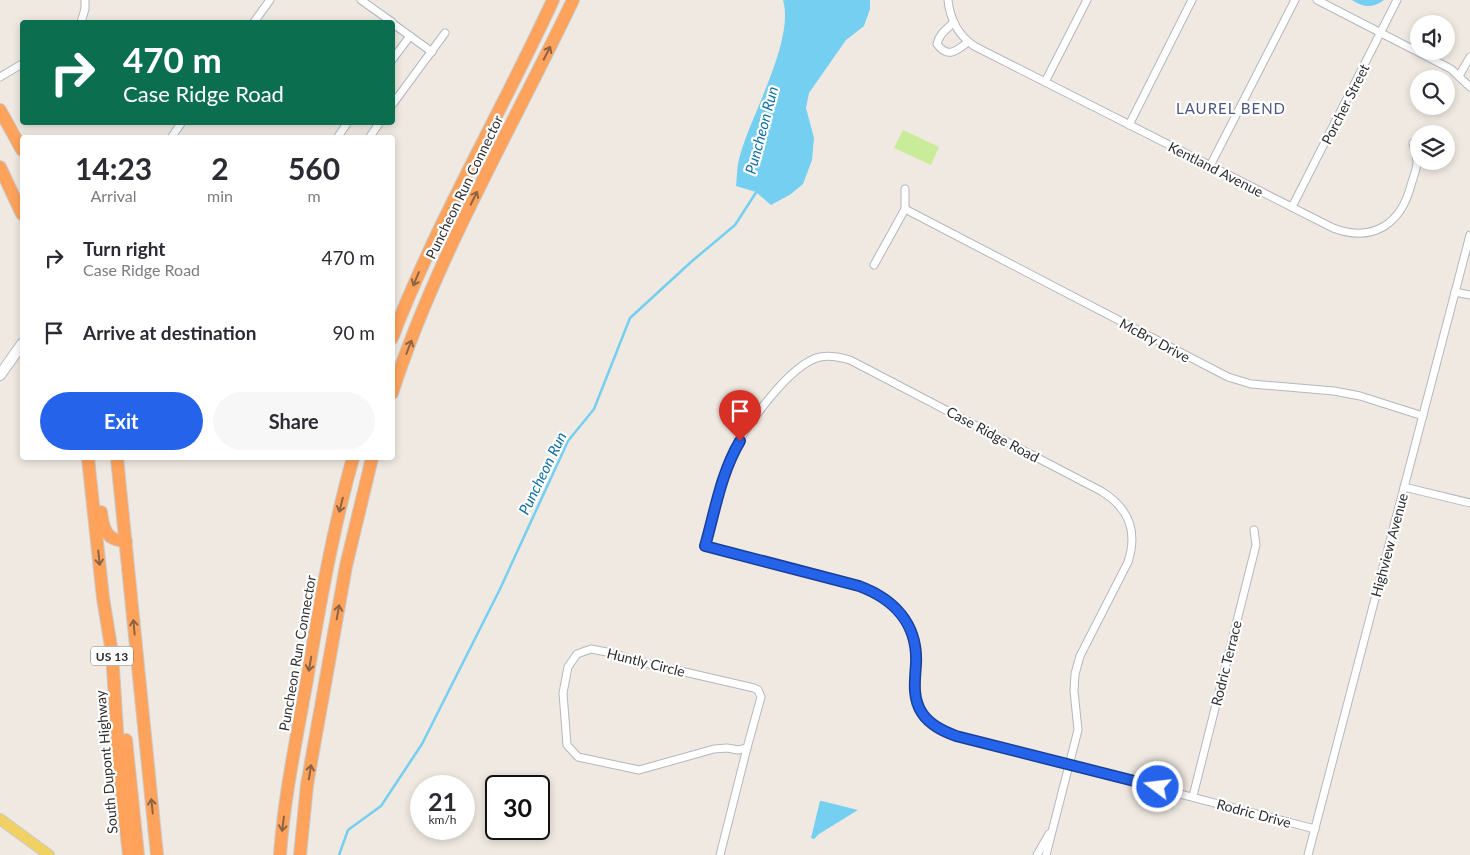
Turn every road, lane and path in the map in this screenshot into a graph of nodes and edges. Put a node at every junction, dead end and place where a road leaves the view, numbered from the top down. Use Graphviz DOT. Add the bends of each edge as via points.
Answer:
graph roads {
  1 [pos="85,0"];
  2 [pos="270,0"];
  3 [pos="361,0"];
  4 [pos="553,0"];
  5 [pos="573,0"];
  6 [pos="948,0"];
  7 [pos="1088,0"];
  8 [pos="1192,0"];
  9 [pos="1295,0"];
  10 [pos="1317,0"];
  11 [pos="1398,0"];
  12 [pos="82,20"];
  13 [pos="255,20"];
  14 [pos="388,20"];
  15 [pos="954,22"];
  16 [pos="395,25"];
  17 [pos="445,33"];
  18 [pos="1381,33"];
  19 [pos="410,36"];
  20 [pos="968,42"];
  21 [pos="432,52"];
  22 [pos="395,56"];
  23 [pos="1470,57"];
  24 [pos="20,65"];
  25 [pos="1460,76"];
  26 [pos="0,77"];
  27 [pos="1045,82"];
  28 [pos="1470,87"];
  29 [pos="395,101"];
  30 [pos="0,110"];
  31 [pos="0,119"];
  32 [pos="1129,125"];
  33 [pos="10,128"];
  34 [pos="20,146"];
  35 [pos="1210,166"];
  36 [pos="0,167"];
  37 [pos="1415,170"];
  38 [pos="905,189"];
  39 [pos="1292,207"];
  40 [pos="905,209"];
  41 [pos="20,210"];
  42 [pos="1470,234"];
  43 [pos="874,265"];
  44 [pos="1455,292"];
  45 [pos="1470,295"];
  46 [pos="395,331"];
  47 [pos="20,347"];
  48 [pos="0,375"];
  49 [pos="395,385"];
  50 [pos="1423,416"];
  51 [pos="88,460"];
  52 [pos="95,460"];
  53 [pos="116,460"];
  54 [pos="352,460"];
  55 [pos="371,460"];
  56 [pos="1404,487"];
  57 [pos="1470,503"];
  58 [pos="1254,530"];
  59 [pos="126,540"];
  60 [pos="705,546"];
  61 [pos="112,653"];
  62 [pos="747,748"];
  63 [pos="1070,764"];
  64 [pos="120,777"];
  65 [pos="1193,796"];
  66 [pos="0,820"];
  67 [pos="1315,829"];
  68 [pos="1051,831"];
  69 [pos="49,855"];
  70 [pos="121,855"];
  71 [pos="129,855"];
  72 [pos="138,855"];
  73 [pos="157,855"];
  74 [pos="280,855"];
  75 [pos="300,855"];
  76 [pos="720,855"];
  77 [pos="1036,855"];
  78 [pos="1046,855"];
  79 [pos="1308,855"];
  1 -- 12 [label="street"];
  2 -- 13 [label="street"];
  3 -- 14 [label="street"];
  4 -- 46 [label="highway, Puncheon Run Connector, one-way" via="447,211"];
  49 -- 5 [label="highway, Puncheon Run Connector, one-way" via="450,247"];
  6 -- 15 [label="street, Kentland Avenue"];
  7 -- 27 [label="street"];
  8 -- 32 [label="street"];
  9 -- 35 [label="street"];
  10 -- 18 [label="street"];
  11 -- 18 [label="street, Porcher Street"];
  15 -- 20 [label="street, Kentland Avenue"];
  15 -- 20 [label="street" via="942,33 937,44 948,53"];
  16 -- 19 [label="street"];
  17 -- 21 [label="street"];
  18 -- 25 [label="street"];
  18 -- 39 [label="street, Porcher Street"];
  19 -- 21 [label="street"];
  19 -- 22 [label="street"];
  20 -- 27 [label="street, Kentland Avenue"];
  21 -- 29 [label="street"];
  23 -- 25 [label="street"];
  24 -- 26 [label="street"];
  25 -- 28 [label="street"];
  27 -- 32 [label="street, Kentland Avenue"];
  30 -- 33 [label="highway"];
  31 -- 33 [label="highway"];
  32 -- 35 [label="street, Kentland Avenue"];
  33 -- 34 [label="highway"];
  35 -- 39 [label="street, Kentland Avenue"];
  36 -- 41 [label="highway"];
  37 -- 39 [label="street, Kentland Avenue" via="1402,209 1394,219 1373,232 1346,233"];
  38 -- 40 [label="street"];
  40 -- 43 [label="street"];
  40 -- 50 [label="street, McBry Drive" via="1228,378 1251,384 1342,392"];
  42 -- 44 [label="street, Highview Avenue"];
  44 -- 45 [label="street"];
  44 -- 50 [label="street, Highview Avenue"];
  47 -- 48 [label="street"];
  50 -- 56 [label="street, Highview Avenue"];
  51 -- 61 [label="highway, South Dupont Highway / US 13, one-way"];
  52 -- 59 [label="highway" via="103,522 111,538"];
  53 -- 59 [label="highway, US 13"];
  54 -- 74 [label="highway, Puncheon Run Connector, one-way" via="324,580 286,799"];
  75 -- 55 [label="highway, one-way" via="307,785 343,585"];
  56 -- 57 [label="street"];
  56 -- 67 [label="street, Highview Avenue"];
  58 -- 65 [label="street, Rodric Terrace" via="1256,545"];
  73 -- 59 [label="highway, US 13, one-way"];
  60 -- 63 [label="street, Rodric Drive" via="876,592 900,612 910,628 916,662 916,697 921,712 932,724 956,736"];
  60 -- 63 [label="street, Case Ridge Road" via="730,458 740,441 761,409 791,374 820,357 836,356 850,360 1101,491 1122,508 1128,519 1133,548 1080,656 1074,691 1078,730"];
  61 -- 64 [label="highway, South Dupont Highway / US 13"];
  61 -- 72 [label="highway" via="127,749"];
  62 -- 62 [label="street, Huntly Circle" via="714,749 640,770 578,757 567,745 563,693 568,667 577,654 592,649 754,688 761,697"];
  62 -- 76 [label="street, Huntly Circle"];
  63 -- 65 [label="street, Rodric Drive"];
  63 -- 68 [label="street, Case Ridge Road"];
  64 -- 70 [label="highway"];
  64 -- 71 [label="highway, South Dupont Highway / US 13"];
  65 -- 67 [label="street, Rodric Drive"];
  66 -- 69 [label="main road"];
  67 -- 79 [label="street, Highview Avenue"];
  68 -- 77 [label="street"];
  68 -- 78 [label="street"];
}
